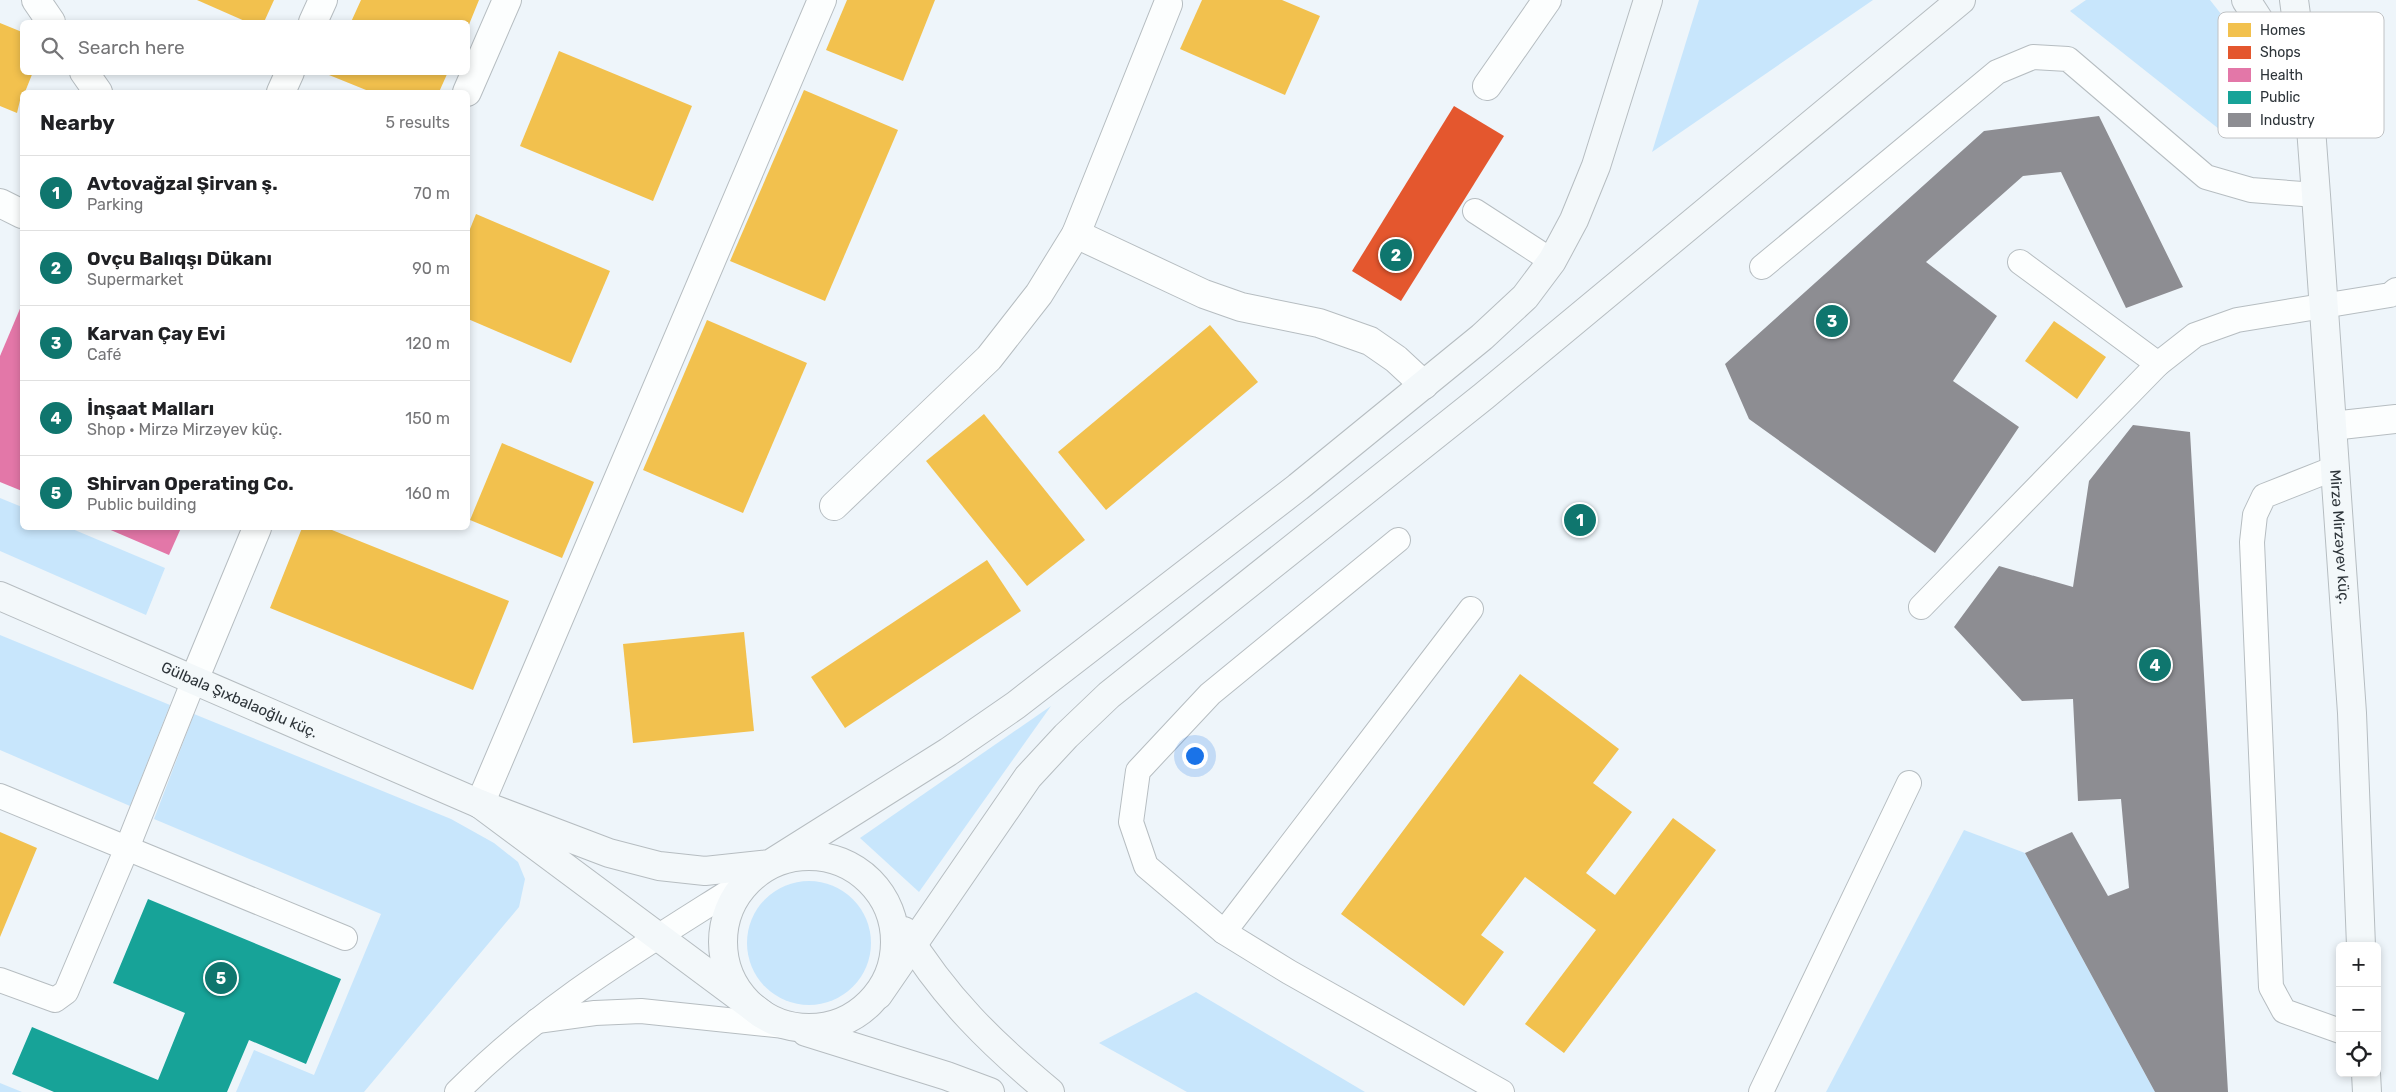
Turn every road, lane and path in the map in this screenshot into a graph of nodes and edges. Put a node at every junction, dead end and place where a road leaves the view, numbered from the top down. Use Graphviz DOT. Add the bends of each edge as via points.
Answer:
graph roads {
  1 [pos="36,0"];
  2 [pos="323,0"];
  3 [pos="506,0"];
  4 [pos="822,0"];
  5 [pos="1547,0"];
  6 [pos="1647,0"];
  7 [pos="1962,0"];
  8 [pos="2246,0"];
  9 [pos="1168,4"];
  10 [pos="2254,12"];
  11 [pos="50,20"];
  12 [pos="314,20"];
  13 [pos="86,75"];
  14 [pos="289,75"];
  15 [pos="1487,86"];
  16 [pos="97,90"];
  17 [pos="282,90"];
  18 [pos="469,90"];
  19 [pos="2312,138"];
  20 [pos="2316,195"];
  21 [pos="0,203"];
  22 [pos="1474,211"];
  23 [pos="20,213"];
  24 [pos="1076,234"];
  25 [pos="1552,261"];
  26 [pos="2020,262"];
  27 [pos="1762,267"];
  28 [pos="2396,290"];
  29 [pos="2324,306"];
  30 [pos="2158,364"];
  31 [pos="1424,385"];
  32 [pos="2396,419"];
  33 [pos="2332,426"];
  34 [pos="2335,468"];
  35 [pos="834,506"];
  36 [pos="256,530"];
  37 [pos="1398,540"];
  38 [pos="0,596"];
  39 [pos="1921,607"];
  40 [pos="1471,609"];
  41 [pos="194,680"];
  42 [pos="1909,783"];
  43 [pos="0,796"];
  44 [pos="480,804"];
  45 [pos="127,848"];
  46 [pos="759,872"];
  47 [pos="884,897"];
  48 [pos="1224,932"];
  49 [pos="658,937"];
  50 [pos="345,938"];
  51 [pos="2361,942"];
  52 [pos="912,945"];
  53 [pos="0,980"];
  54 [pos="878,995"];
  55 [pos="773,1020"];
  56 [pos="533,1022"];
  57 [pos="2336,1030"];
  58 [pos="2366,1077"];
  59 [pos="457,1092"];
  60 [pos="990,1092"];
  61 [pos="1050,1092"];
  62 [pos="1502,1092"];
  63 [pos="1761,1092"];
  64 [pos="2367,1092"];
  1 -- 11 [label="street"];
  2 -- 12 [label="street"];
  3 -- 18 [label="street"];
  4 -- 44 [label="street"];
  5 -- 15 [label="street"];
  6 -- 25 [label="main road" via="1596,166 1574,220"];
  7 -- 52 [label="main road" via="1484,396 1109,695 1028,777"];
  8 -- 10 [label="main road"];
  9 -- 24 [label="street"];
  13 -- 16 [label="street"];
  14 -- 17 [label="street"];
  19 -- 20 [label="main road, Mirzə Mirzəyev küç."];
  20 -- 27 [label="lane" via="2251,190 2206,177 2068,59 2032,57 1997,72"];
  20 -- 29 [label="main road, Mirzə Mirzəyev küç."];
  21 -- 23 [label="street"];
  22 -- 25 [label="lane"];
  24 -- 31 [label="street" via="1204,294 1241,307 1319,323 1370,341"];
  24 -- 35 [label="street" via="1039,294 989,358"];
  25 -- 31 [label="main road" via="1525,298"];
  26 -- 30 [label="lane"];
  28 -- 29 [label="lane" via="2390,294"];
  29 -- 30 [label="lane" via="2237,320 2195,335"];
  29 -- 33 [label="main road, Mirzə Mirzəyev küç."];
  30 -- 39 [label="lane"];
  31 -- 46 [label="main road" via="1298,487 1016,704 948,752"];
  32 -- 33 [label="street"];
  33 -- 34 [label="main road, Mirzə Mirzəyev küç."];
  34 -- 51 [label="main road, Mirzə Mirzəyev küç." via="2352,713"];
  34 -- 57 [label="lane" via="2264,496 2256,514 2252,542 2271,987 2284,1010"];
  36 -- 41 [label="street"];
  37 -- 48 [label="lane" via="1210,694 1138,771 1131,822 1146,866"];
  38 -- 41 [label="main road, Gülbala Şıxbalaoğlu küç."];
  40 -- 48 [label="lane"];
  41 -- 44 [label="main road, Gülbala Şıxbalaoğlu küç."];
  41 -- 45 [label="lane"];
  42 -- 63 [label="lane"];
  43 -- 45 [label="lane"];
  44 -- 46 [label="main road" via="610,853 659,866"];
  44 -- 49 [label="main road"];
  45 -- 50 [label="lane"];
  45 -- 53 [label="lane" via="66,992 55,1000"];
  46 -- 47 [label="main road" via="795,856 820,856 845,863 867,877"];
  46 -- 49 [label="lane"];
  46 -- 55 [label="main road" via="733,900 724,924 723,950 729,974 742,997"];
  47 -- 52 [label="main road"];
  47 -- 54 [label="main road" via="894,921 896,947 890,972"];
  48 -- 62 [label="lane"];
  49 -- 55 [label="main road"];
  49 -- 56 [label="lane"];
  52 -- 54 [label="main road"];
  52 -- 61 [label="main road" via="961,1011 1013,1062"];
  54 -- 55 [label="main road" via="859,1013 836,1024 811,1028"];
  55 -- 56 [label="lane" via="595,1012"];
  55 -- 60 [label="main road"];
  56 -- 59 [label="lane"];
  58 -- 64 [label="main road"];
}
